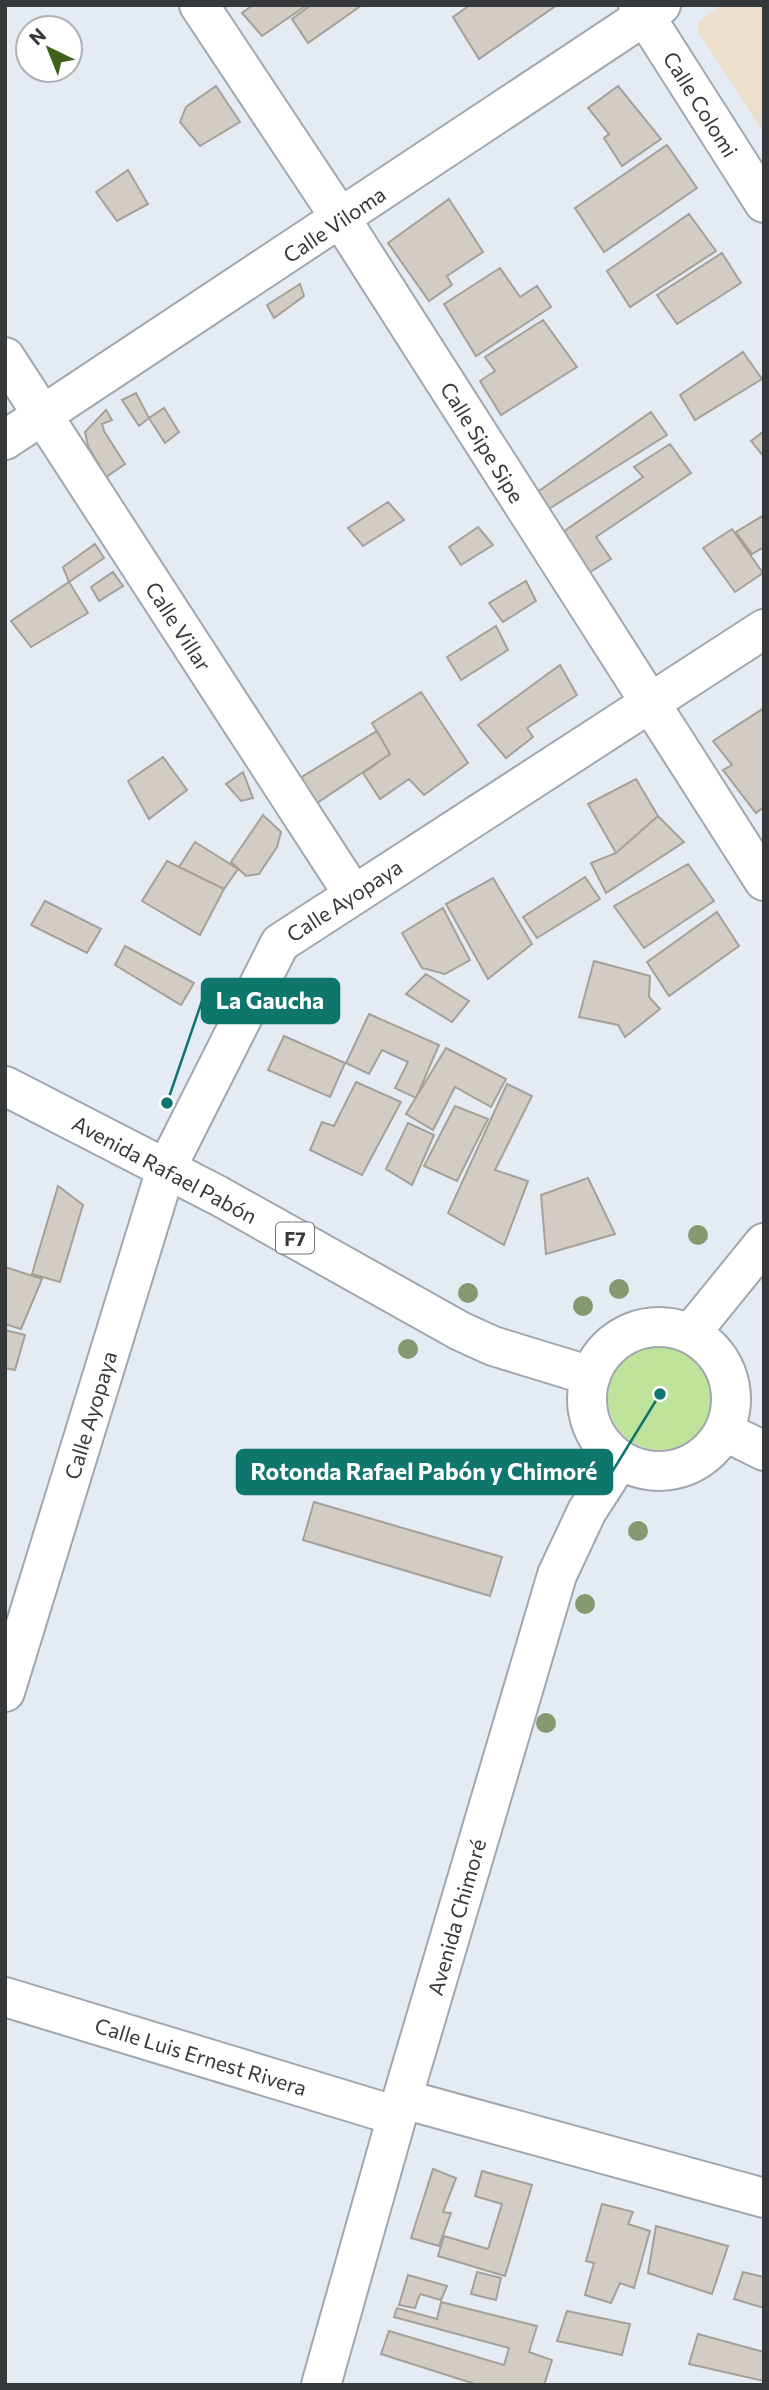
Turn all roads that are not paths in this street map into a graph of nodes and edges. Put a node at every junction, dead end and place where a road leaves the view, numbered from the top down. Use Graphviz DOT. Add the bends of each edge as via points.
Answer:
graph roads {
  1 [pos="199,5"];
  2 [pos="648,9"];
  3 [pos="764,203"];
  4 [pos="341,219"];
  5 [pos="5,357"];
  6 [pos="43,415"];
  7 [pos="5,440"];
  8 [pos="764,629"];
  9 [pos="648,702"];
  10 [pos="764,881"];
  11 [pos="353,894"];
  12 [pos="5,1086"];
  13 [pos="166,1169"];
  14 [pos="764,1243"];
  15 [pos="690,1334"];
  16 [pos="591,1376"];
  17 [pos="724,1431"];
  18 [pos="764,1451"];
  19 [pos="620,1460"];
  20 [pos="5,1692"];
  21 [pos="5,1997"];
  22 [pos="400,2107"];
  23 [pos="764,2198"];
  24 [pos="321,2385"];
  1 -- 4 [label="main road, Calle Sipe Sipe"];
  2 -- 3 [label="main road, Calle Colomi"];
  2 -- 4 [label="main road, Calle Viloma"];
  4 -- 6 [label="main road, Calle Viloma"];
  4 -- 9 [label="main road, Calle Sipe Sipe"];
  5 -- 6 [label="main road, Calle Villar"];
  6 -- 7 [label="main road, Calle Viloma"];
  6 -- 11 [label="main road, Calle Villar"];
  8 -- 9 [label="main road, Calle Ayopaya"];
  9 -- 10 [label="main road, Calle Sipe Sipe"];
  9 -- 11 [label="main road, Calle Ayopaya"];
  11 -- 13 [label="main road, Calle Ayopaya" via="279,943"];
  12 -- 13 [label="main road, Avenida Rafael Pabón / F7"];
  13 -- 16 [label="main road, Avenida Rafael Pabón / F7" via="460,1331"];
  13 -- 20 [label="main road, Calle Ayopaya"];
  14 -- 15 [label="main road"];
  15 -- 16 [label="main road" via="661,1327 631,1332 606,1350"];
  15 -- 17 [label="main road" via="706,1344 727,1376 730,1413"];
  16 -- 19 [label="main road" via="586,1399 590,1423 602,1444"];
  17 -- 18 [label="main road"];
  17 -- 19 [label="main road" via="697,1461 678,1469 638,1469"];
  19 -- 22 [label="main road, Avenida Chimoré" via="587,1511 557,1574"];
  21 -- 22 [label="main road, Calle Luis Ernest Rivera"];
  22 -- 23 [label="main road, Calle Luis Ernest Rivera"];
  22 -- 24 [label="main road, Avenida Chimoré"];
}
